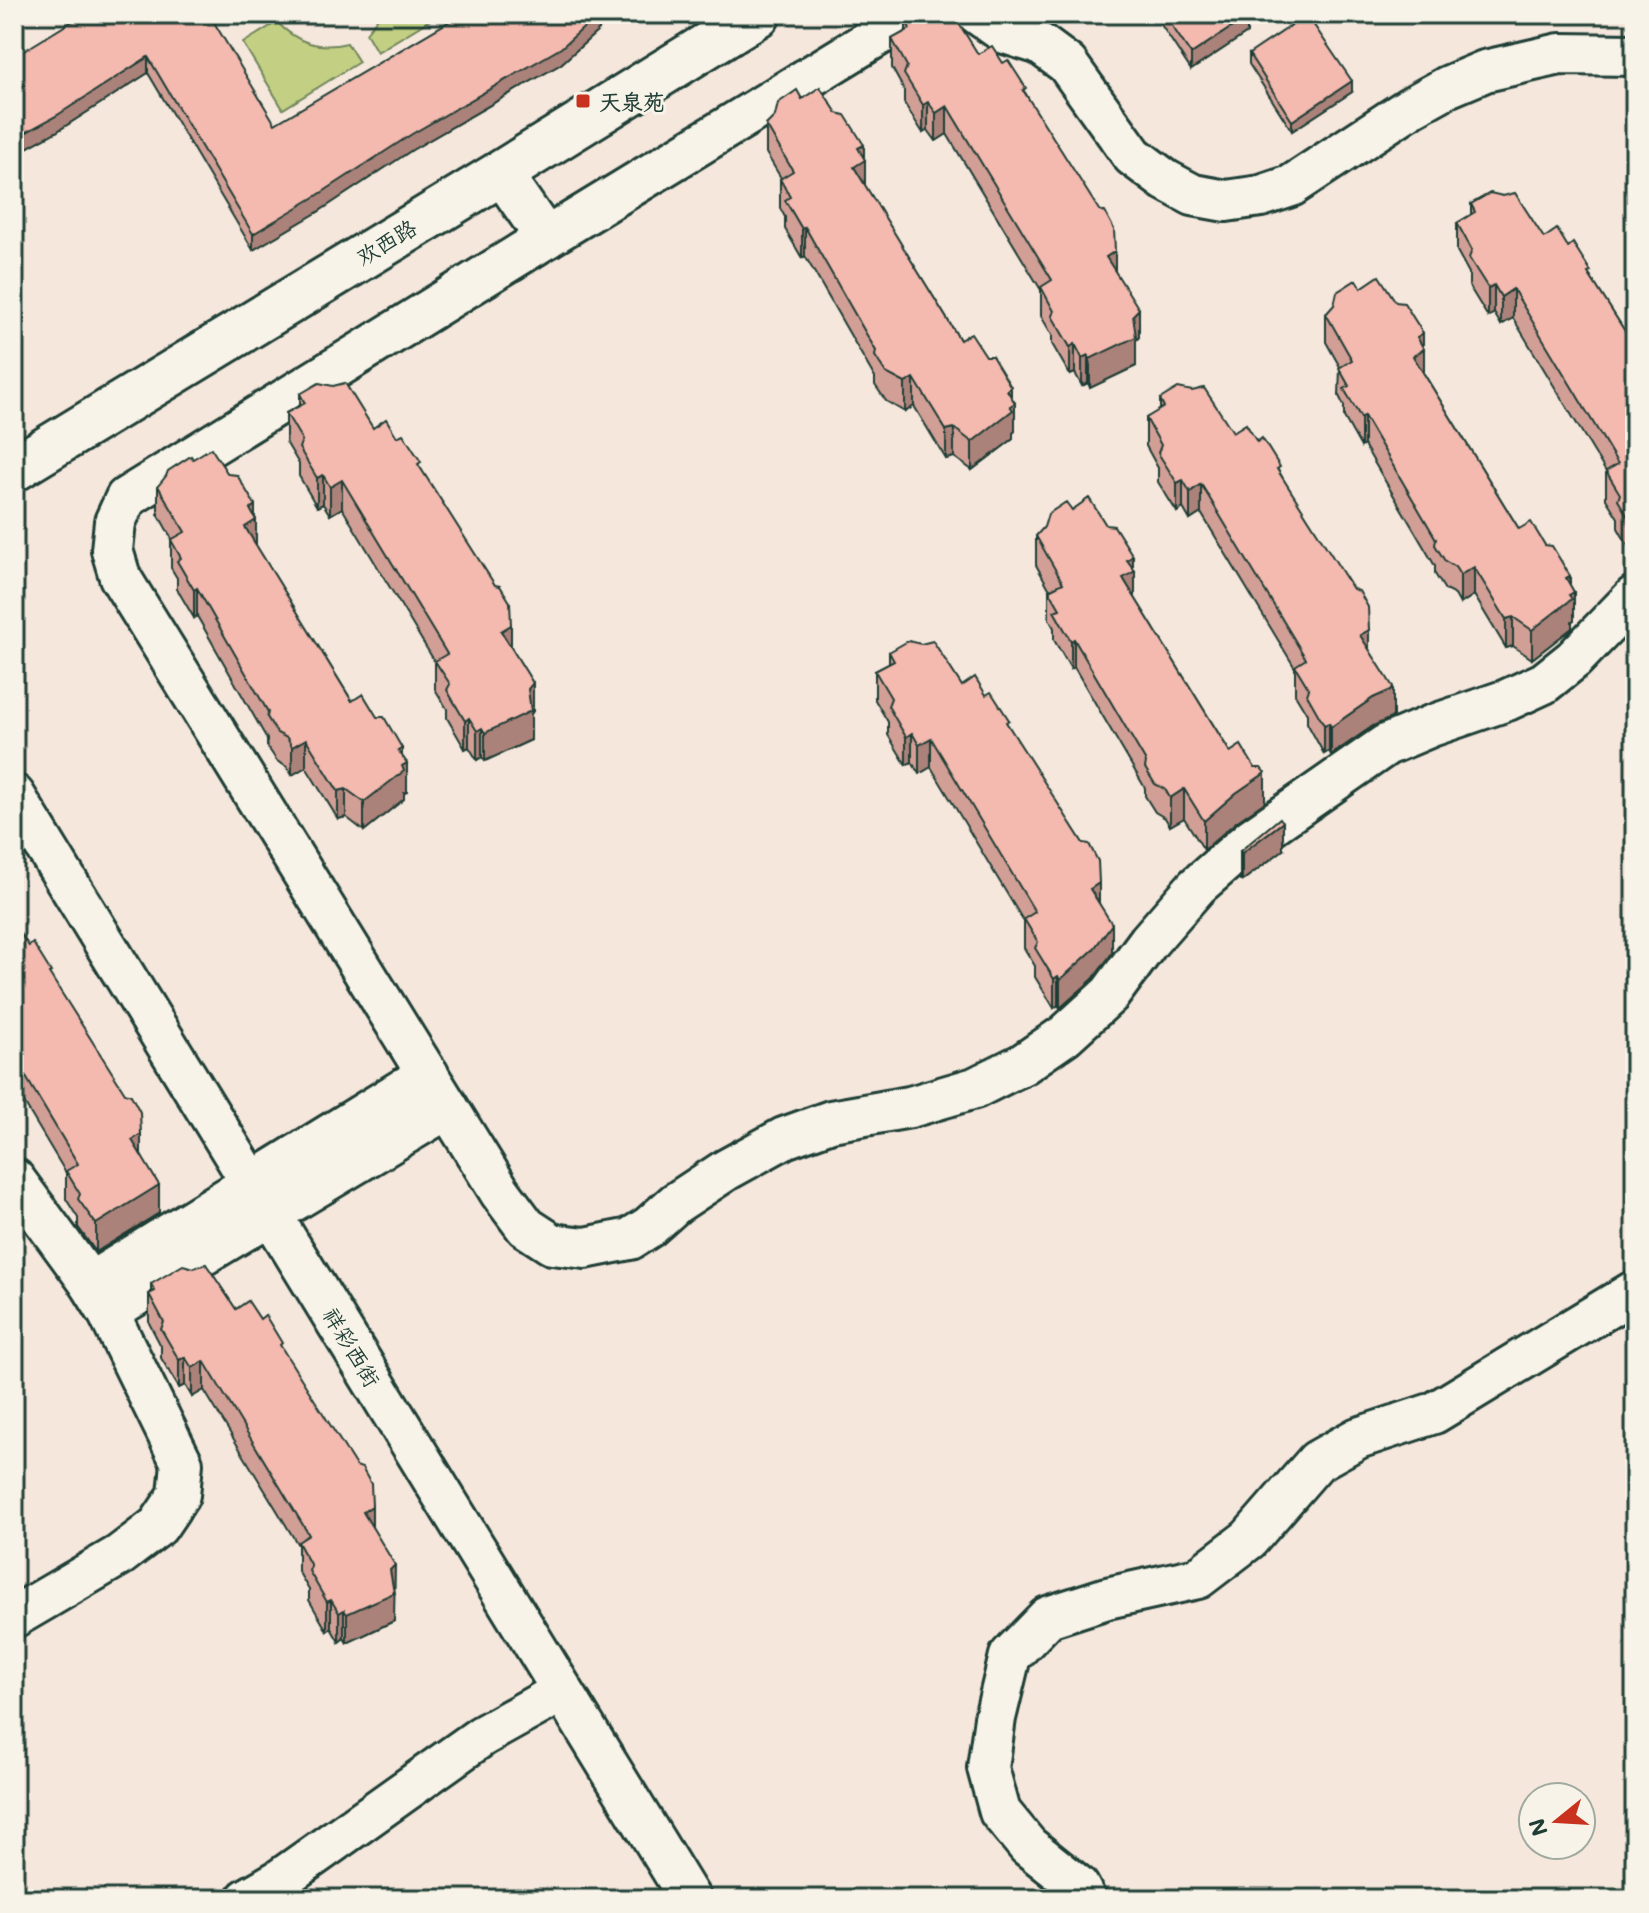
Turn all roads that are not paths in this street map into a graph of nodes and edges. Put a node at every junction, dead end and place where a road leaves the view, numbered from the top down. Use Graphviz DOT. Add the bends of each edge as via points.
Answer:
graph roads {
  1 [pos="758,14"];
  2 [pos="913,14"];
  3 [pos="978,14"];
  4 [pos="1635,55"];
  5 [pos="501,173"];
  6 [pos="546,238"];
  7 [pos="14,469"];
  8 [pos="1635,596"];
  9 [pos="14,795"];
  10 [pos="438,1091"];
  11 [pos="14,1179"];
  12 [pos="262,1198"];
  13 [pos="1635,1291"];
  14 [pos="99,1297"];
  15 [pos="14,1617"];
  16 [pos="561,1692"];
  17 [pos="247,1899"];
  18 [pos="690,1899"];
  19 [pos="1085,1899"];
  1 -- 5 [label="street, 欢西路"];
  2 -- 6 [label="street"];
  3 -- 4 [label="street" via="1005,33 1040,44 1067,64 1133,156 1193,195 1226,201 1291,186 1411,107 1485,71 1560,54"];
  5 -- 6 [label="street"];
  5 -- 7 [label="street, 欢西路"];
  6 -- 10 [label="street" via="126,498 115,522 112,550 120,577"];
  8 -- 10 [label="street" via="1544,683 1386,745 1251,839 1197,886 1110,994 1023,1064 975,1088 910,1107 831,1121 784,1138 726,1170 630,1239 585,1248 552,1244 526,1227"];
  9 -- 12 [label="street, 祥彩西街"];
  10 -- 12 [label="street"];
  11 -- 14 [label="street"];
  12 -- 14 [label="street"];
  12 -- 16 [label="street, 祥彩西街"];
  13 -- 19 [label="street" via="1434,1413 1358,1438 1317,1461 1249,1539 1198,1578 1048,1617 1010,1656 988,1768 1000,1812 1028,1846 1078,1886"];
  14 -- 15 [label="street" via="182,1463 179,1495 158,1526 120,1555"];
  16 -- 17 [label="street" via="482,1736"];
  16 -- 18 [label="street, 祥彩西街"];
}
